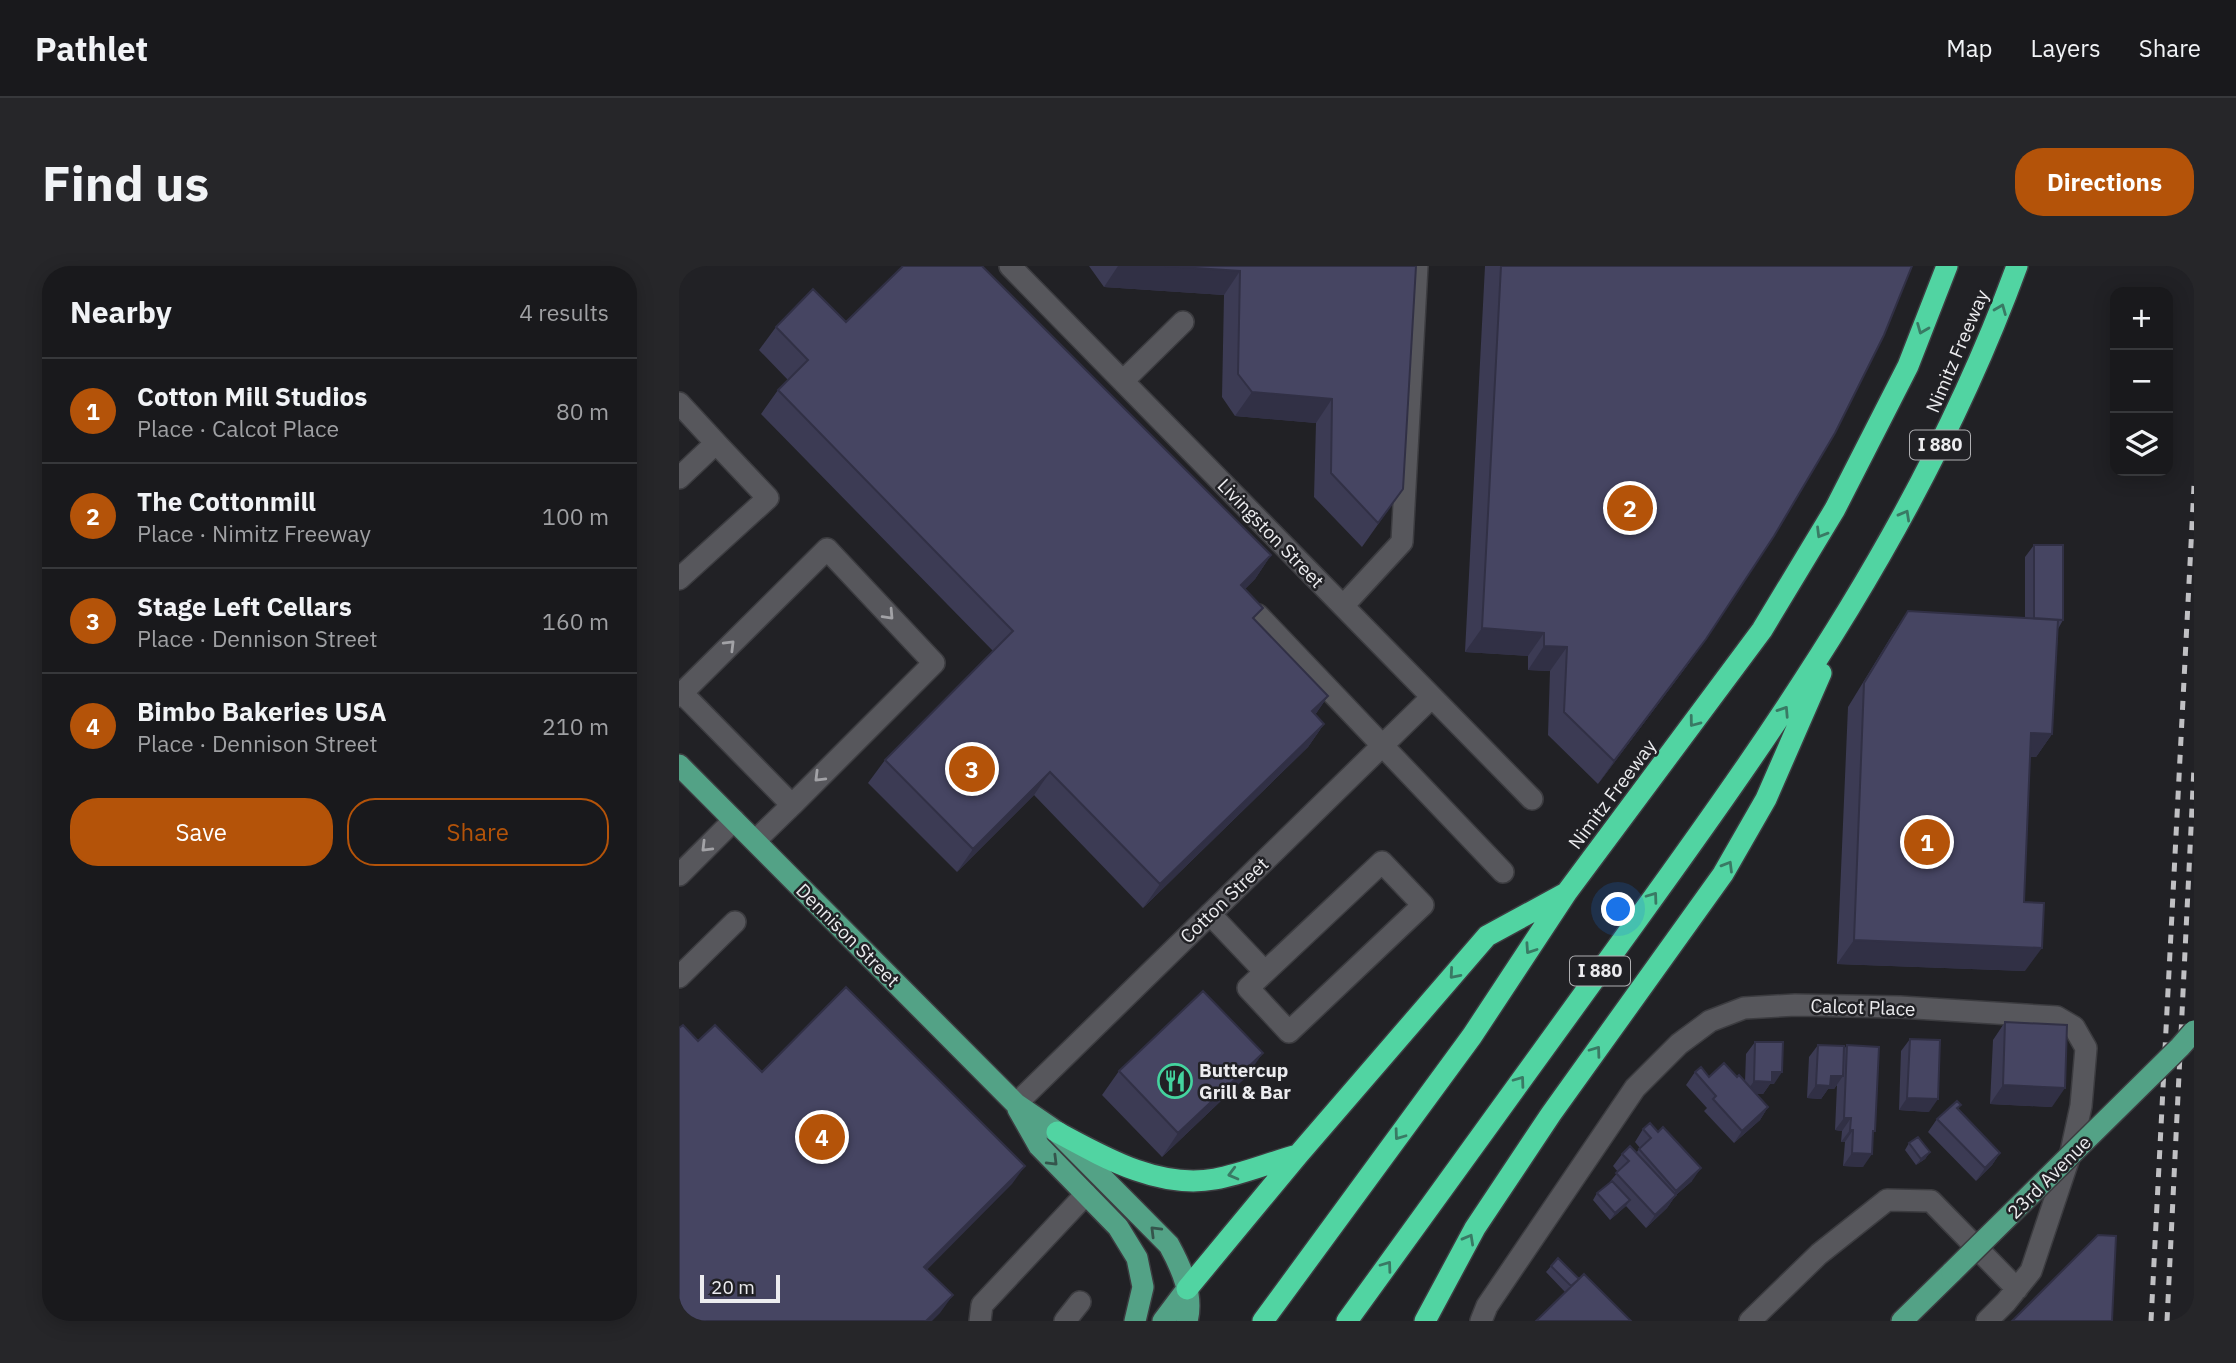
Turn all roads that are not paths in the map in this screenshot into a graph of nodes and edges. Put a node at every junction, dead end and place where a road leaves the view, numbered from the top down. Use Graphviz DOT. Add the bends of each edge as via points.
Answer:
graph roads {
  1 [pos="1010,266"];
  2 [pos="1417,266"];
  3 [pos="1947,266"];
  4 [pos="2017,266"];
  5 [pos="1184,322"];
  6 [pos="1123,381"];
  7 [pos="679,403"];
  8 [pos="716,443"];
  9 [pos="679,478"];
  10 [pos="679,579"];
  11 [pos="1343,606"];
  12 [pos="1258,615"];
  13 [pos="1846,616"];
  14 [pos="680,695"];
  15 [pos="1432,697"];
  16 [pos="1383,745"];
  17 [pos="679,765"];
  18 [pos="1532,799"];
  19 [pos="792,805"];
  20 [pos="734,820"];
  21 [pos="755,841"];
  22 [pos="1503,872"];
  23 [pos="679,875"];
  24 [pos="1567,892"];
  25 [pos="1210,914"];
  26 [pos="735,922"];
  27 [pos="1265,972"];
  28 [pos="679,977"];
  29 [pos="2194,1031"];
  30 [pos="1016,1104"];
  31 [pos="1057,1132"];
  32 [pos="1298,1155"];
  33 [pos="1086,1194"];
  34 [pos="1187,1289"];
  35 [pos="2017,1289"];
  36 [pos="1080,1302"];
  37 [pos="980,1321"];
  38 [pos="1065,1321"];
  39 [pos="1135,1321"];
  40 [pos="1163,1321"];
  41 [pos="1187,1321"];
  42 [pos="1263,1321"];
  43 [pos="1347,1321"];
  44 [pos="1425,1321"];
  45 [pos="1481,1321"];
  46 [pos="1750,1321"];
  47 [pos="1902,1321"];
  48 [pos="1987,1321"];
  1 -- 6 [label="street, Livingston Street"];
  2 -- 11 [label="street" via="1402,542"];
  3 -- 24 [label="highway, Nimitz Freeway, one-way" via="1902,378 1835,509 1762,630"];
  13 -- 4 [label="highway, Nimitz Freeway / I 880, one-way" via="1933,460"];
  5 -- 6 [label="street"];
  6 -- 11 [label="street, Livingston Street"];
  7 -- 8 [label="street"];
  8 -- 9 [label="street"];
  8 -- 10 [label="street" via="768,498"];
  11 -- 15 [label="street, Livingston Street"];
  12 -- 16 [label="street"];
  43 -- 13 [label="highway, Nimitz Freeway / I 880, one-way" via="1706,824"];
  44 -- 13 [label="highway, one-way" via="1475,1228 1723,874 1766,799"];
  14 -- 19 [label="street"];
  14 -- 19 [label="street, one-way" via="827,549 934,663"];
  15 -- 16 [label="street, Cotton Street"];
  15 -- 18 [label="street, Livingston Street"];
  16 -- 22 [label="street"];
  16 -- 25 [label="street, Cotton Street"];
  17 -- 20 [label="main road, Dennison Street"];
  19 -- 21 [label="street"];
  20 -- 21 [label="main road, Dennison Street"];
  20 -- 23 [label="street, one-way"];
  21 -- 30 [label="main road, Dennison Street"];
  24 -- 32 [label="highway, one-way" via="1487,936"];
  24 -- 42 [label="highway, Nimitz Freeway, one-way" via="1472,1036"];
  25 -- 27 [label="street"];
  25 -- 30 [label="street, Cotton Street"];
  26 -- 28 [label="street"];
  27 -- 27 [label="street" via="1382,862 1423,905 1289,1032 1248,988"];
  29 -- 47 [label="main road, 23rd Avenue, bridge"];
  30 -- 31 [label="main road, Dennison Street"];
  30 -- 33 [label="main road, Dennison Street, one-way" via="1039,1146"];
  32 -- 31 [label="highway, one-way" via="1213,1179 1184,1181 1109,1161"];
  34 -- 31 [label="main road, Dennison Street, one-way" via="1169,1245"];
  32 -- 34 [label="highway"];
  33 -- 37 [label="street" via="982,1305"];
  33 -- 39 [label="main road, Dennison Street" via="1118,1227 1137,1258 1143,1287"];
  34 -- 40 [label="main road"];
  34 -- 41 [label="main road"];
  35 -- 45 [label="street, Calcot Place" via="2031,1271 2071,1152 2086,1048 2074,1027 2057,1017 1794,1005 1744,1008 1710,1021 1635,1088"];
  35 -- 46 [label="street" via="1931,1201 1887,1200 1819,1254"];
  35 -- 48 [label="street, Calcot Place"];
  36 -- 38 [label="street"];
}
